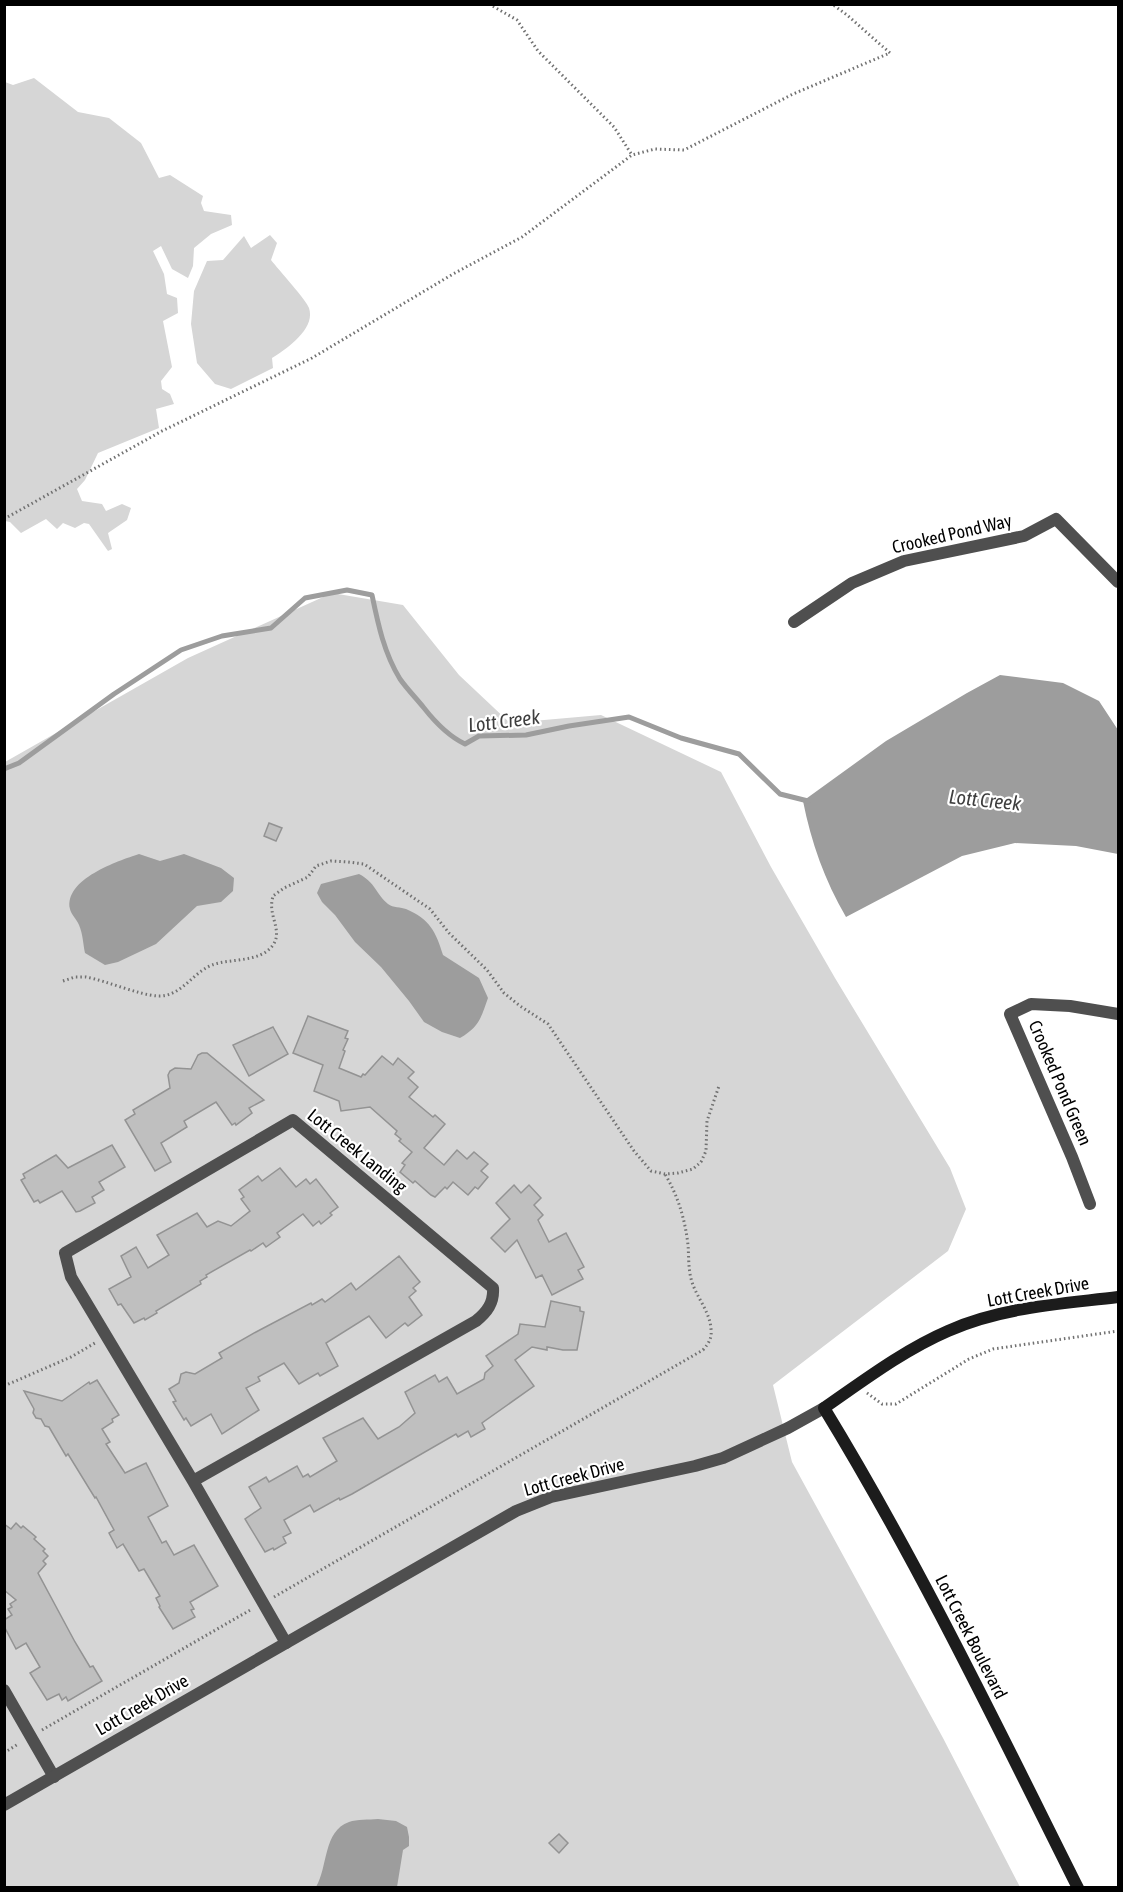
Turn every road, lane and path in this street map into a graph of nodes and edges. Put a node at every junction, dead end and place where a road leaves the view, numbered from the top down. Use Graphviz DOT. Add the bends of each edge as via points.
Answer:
graph roads {
  1 [pos="489,4"];
  2 [pos="832,4"];
  3 [pos="632,155"];
  4 [pos="4,519"];
  5 [pos="1119,582"];
  6 [pos="794,622"];
  7 [pos="63,981"];
  8 [pos="1119,1014"];
  9 [pos="719,1086"];
  10 [pos="665,1174"];
  11 [pos="1090,1204"];
  12 [pos="1119,1297"];
  13 [pos="1119,1331"];
  14 [pos="107,1336"];
  15 [pos="860,1382"];
  16 [pos="4,1386"];
  17 [pos="824,1408"];
  18 [pos="193,1480"];
  19 [pos="263,1603"];
  20 [pos="286,1643"];
  21 [pos="4,1690"];
  22 [pos="31,1737"];
  23 [pos="4,1753"];
  24 [pos="54,1777"];
  25 [pos="4,1805"];
  26 [pos="1078,1887"];
  1 -- 3 [label="path" via="517,20 538,51 614,127"];
  2 -- 3 [label="path" via="890,52 793,94 684,150 655,149"];
  3 -- 4 [label="path" via="522,237 312,358 162,431"];
  5 -- 6 [label="street, Crooked Pond Way" via="1056,519 1024,536 904,561 852,583"];
  7 -- 10 [label="path" via="86,977 157,996 177,991 198,972 213,965 264,953 274,944 273,896 308,877 316,866 331,861 364,864 430,909 504,993 548,1024 643,1164 651,1171"];
  8 -- 11 [label="street, Crooked Pond Green" via="1031,1004 1010,1014"];
  9 -- 10 [label="path" via="707,1121 706,1151 701,1162 693,1169"];
  10 -- 19 [label="path" via="682,1211 691,1279 711,1329 710,1342 703,1350"];
  12 -- 15 [label="street, Lott Creek Drive" via="1013,1311 948,1331"];
  13 -- 15 [label="path" via="993,1349 969,1359 896,1404 882,1404 869,1396"];
  14 -- 16 [label="path"];
  14 -- 18 [label="street, Lott Creek Landing"];
  14 -- 18 [label="street, Lott Creek Landing" via="71,1277 66,1252 293,1120 493,1288 490,1306 476,1321"];
  15 -- 17 [label="street, Lott Creek Drive"];
  17 -- 20 [label="street, Lott Creek Drive" via="723,1458 561,1495 516,1511"];
  17 -- 26 [label="street, Lott Creek Boulevard" via="943,1620"];
  18 -- 19 [label="street, Lott Creek Landing"];
  19 -- 20 [label="street, Lott Creek Landing"];
  19 -- 22 [label="path"];
  20 -- 24 [label="street, Lott Creek Drive"];
  21 -- 22 [label="street"];
  22 -- 23 [label="path"];
  22 -- 24 [label="street"];
  24 -- 25 [label="street, Lott Creek Drive"];
}
